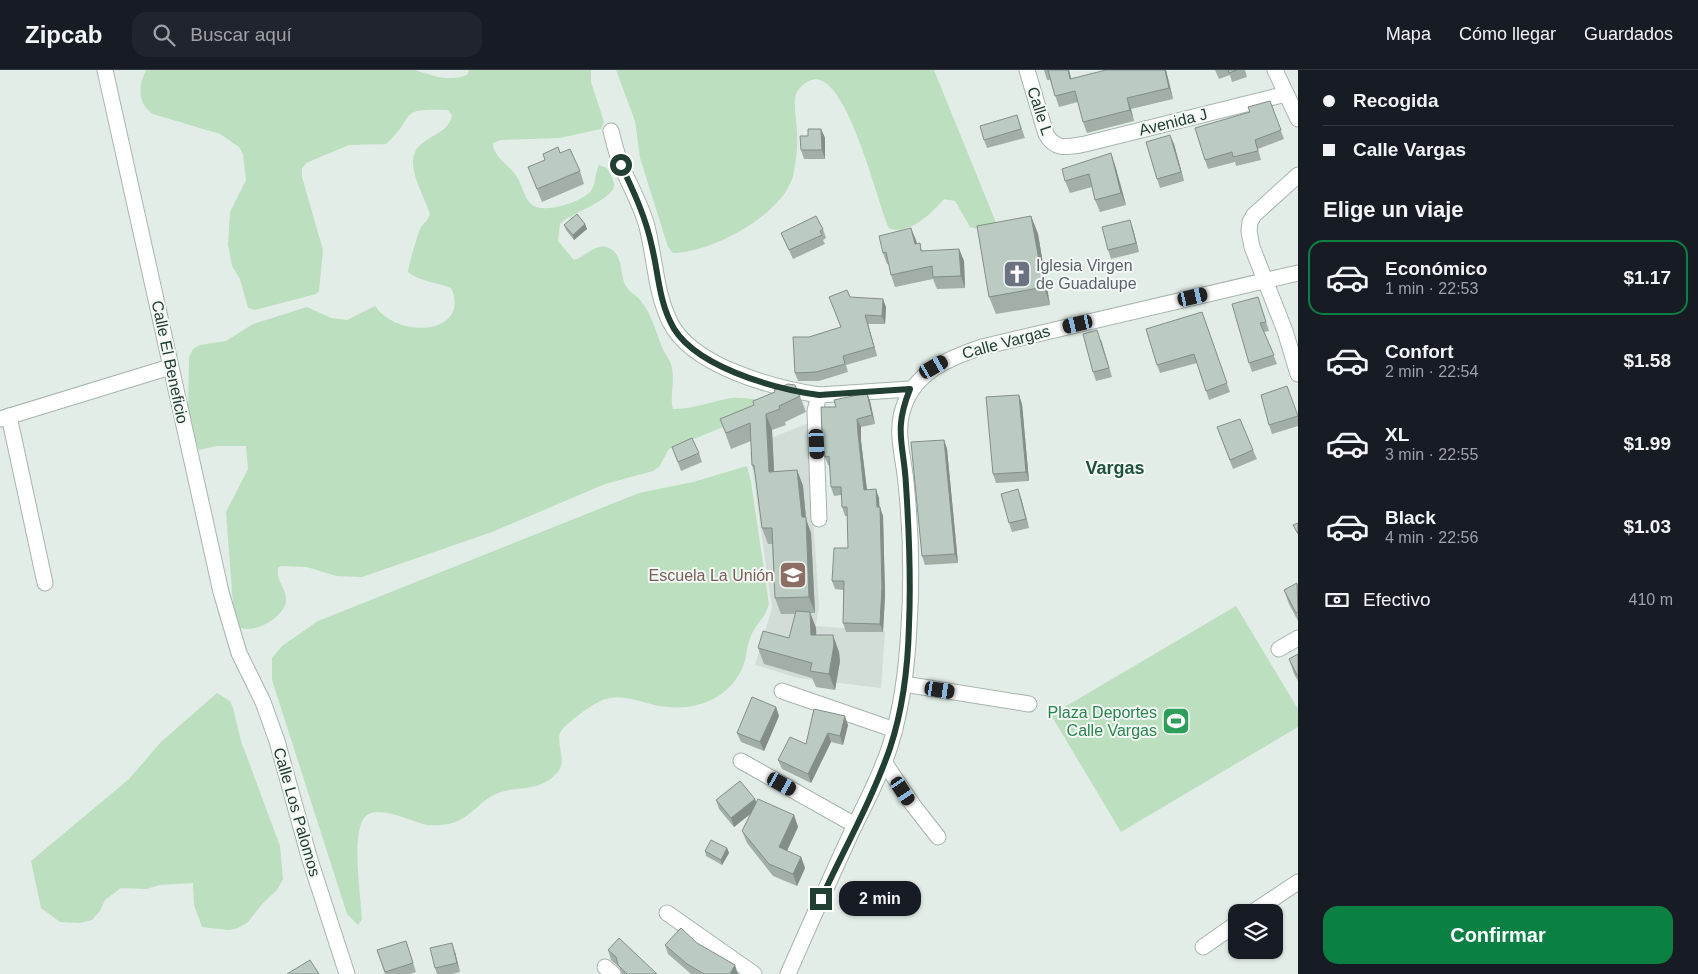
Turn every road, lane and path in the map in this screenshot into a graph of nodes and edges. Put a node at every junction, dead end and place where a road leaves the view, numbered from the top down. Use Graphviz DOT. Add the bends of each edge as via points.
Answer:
graph roads {
  1 [pos="105,70"];
  2 [pos="1027,70"];
  3 [pos="1275,70"];
  4 [pos="1286,94"];
  5 [pos="1298,119"];
  6 [pos="611,131"];
  7 [pos="1059,147"];
  8 [pos="1298,175"];
  9 [pos="1298,274"];
  10 [pos="1265,281"];
  11 [pos="170,367"];
  12 [pos="1298,374"];
  13 [pos="910,389"];
  14 [pos="819,395"];
  15 [pos="4,417"];
  16 [pos="819,519"];
  17 [pos="45,584"];
  18 [pos="1298,638"];
  19 [pos="1279,649"];
  20 [pos="239,653"];
  21 [pos="904,684"];
  22 [pos="782,691"];
  23 [pos="1028,704"];
  24 [pos="895,730"];
  25 [pos="740,761"];
  26 [pos="884,762"];
  27 [pos="855,825"];
  28 [pos="938,837"];
  29 [pos="1298,882"];
  30 [pos="1265,904"];
  31 [pos="668,914"];
  32 [pos="1228,930"];
  33 [pos="1203,947"];
  34 [pos="347,974"];
  35 [pos="754,974"];
  36 [pos="788,974"];
  1 -- 11 [label="street, Calle El Beneficio"];
  2 -- 7 [label="street, Calle L" via="1046,134 1051,143"];
  3 -- 4 [label="street"];
  4 -- 5 [label="street"];
  4 -- 7 [label="street, Avenida J" via="1085,144"];
  6 -- 14 [label="street" via="621,165 646,221 670,323 683,340 728,369 773,385"];
  8 -- 10 [label="street" via="1250,222 1252,247"];
  9 -- 10 [label="street, Calle Vargas"];
  10 -- 12 [label="street"];
  10 -- 13 [label="street, Calle Vargas" via="982,346 934,367"];
  11 -- 15 [label="street"];
  11 -- 20 [label="street, Calle El Beneficio" via="210,552"];
  13 -- 14 [label="street"];
  13 -- 21 [label="street, Calle Vargas" via="902,410 899,432 906,484 910,582"];
  14 -- 16 [label="street" via="815,411"];
  15 -- 17 [label="street"];
  18 -- 19 [label="street"];
  20 -- 34 [label="street, Calle Los Palomos" via="263,702 277,741 310,860"];
  21 -- 23 [label="street"];
  21 -- 24 [label="street, Calle Vargas"];
  22 -- 24 [label="street"];
  24 -- 26 [label="street, Calle Vargas"];
  25 -- 27 [label="street"];
  26 -- 27 [label="street, Calle Vargas"];
  26 -- 28 [label="street"];
  27 -- 36 [label="street, Calle Vargas"];
  29 -- 30 [label="street"];
  31 -- 35 [label="street"];
  32 -- 33 [label="street"];
}
